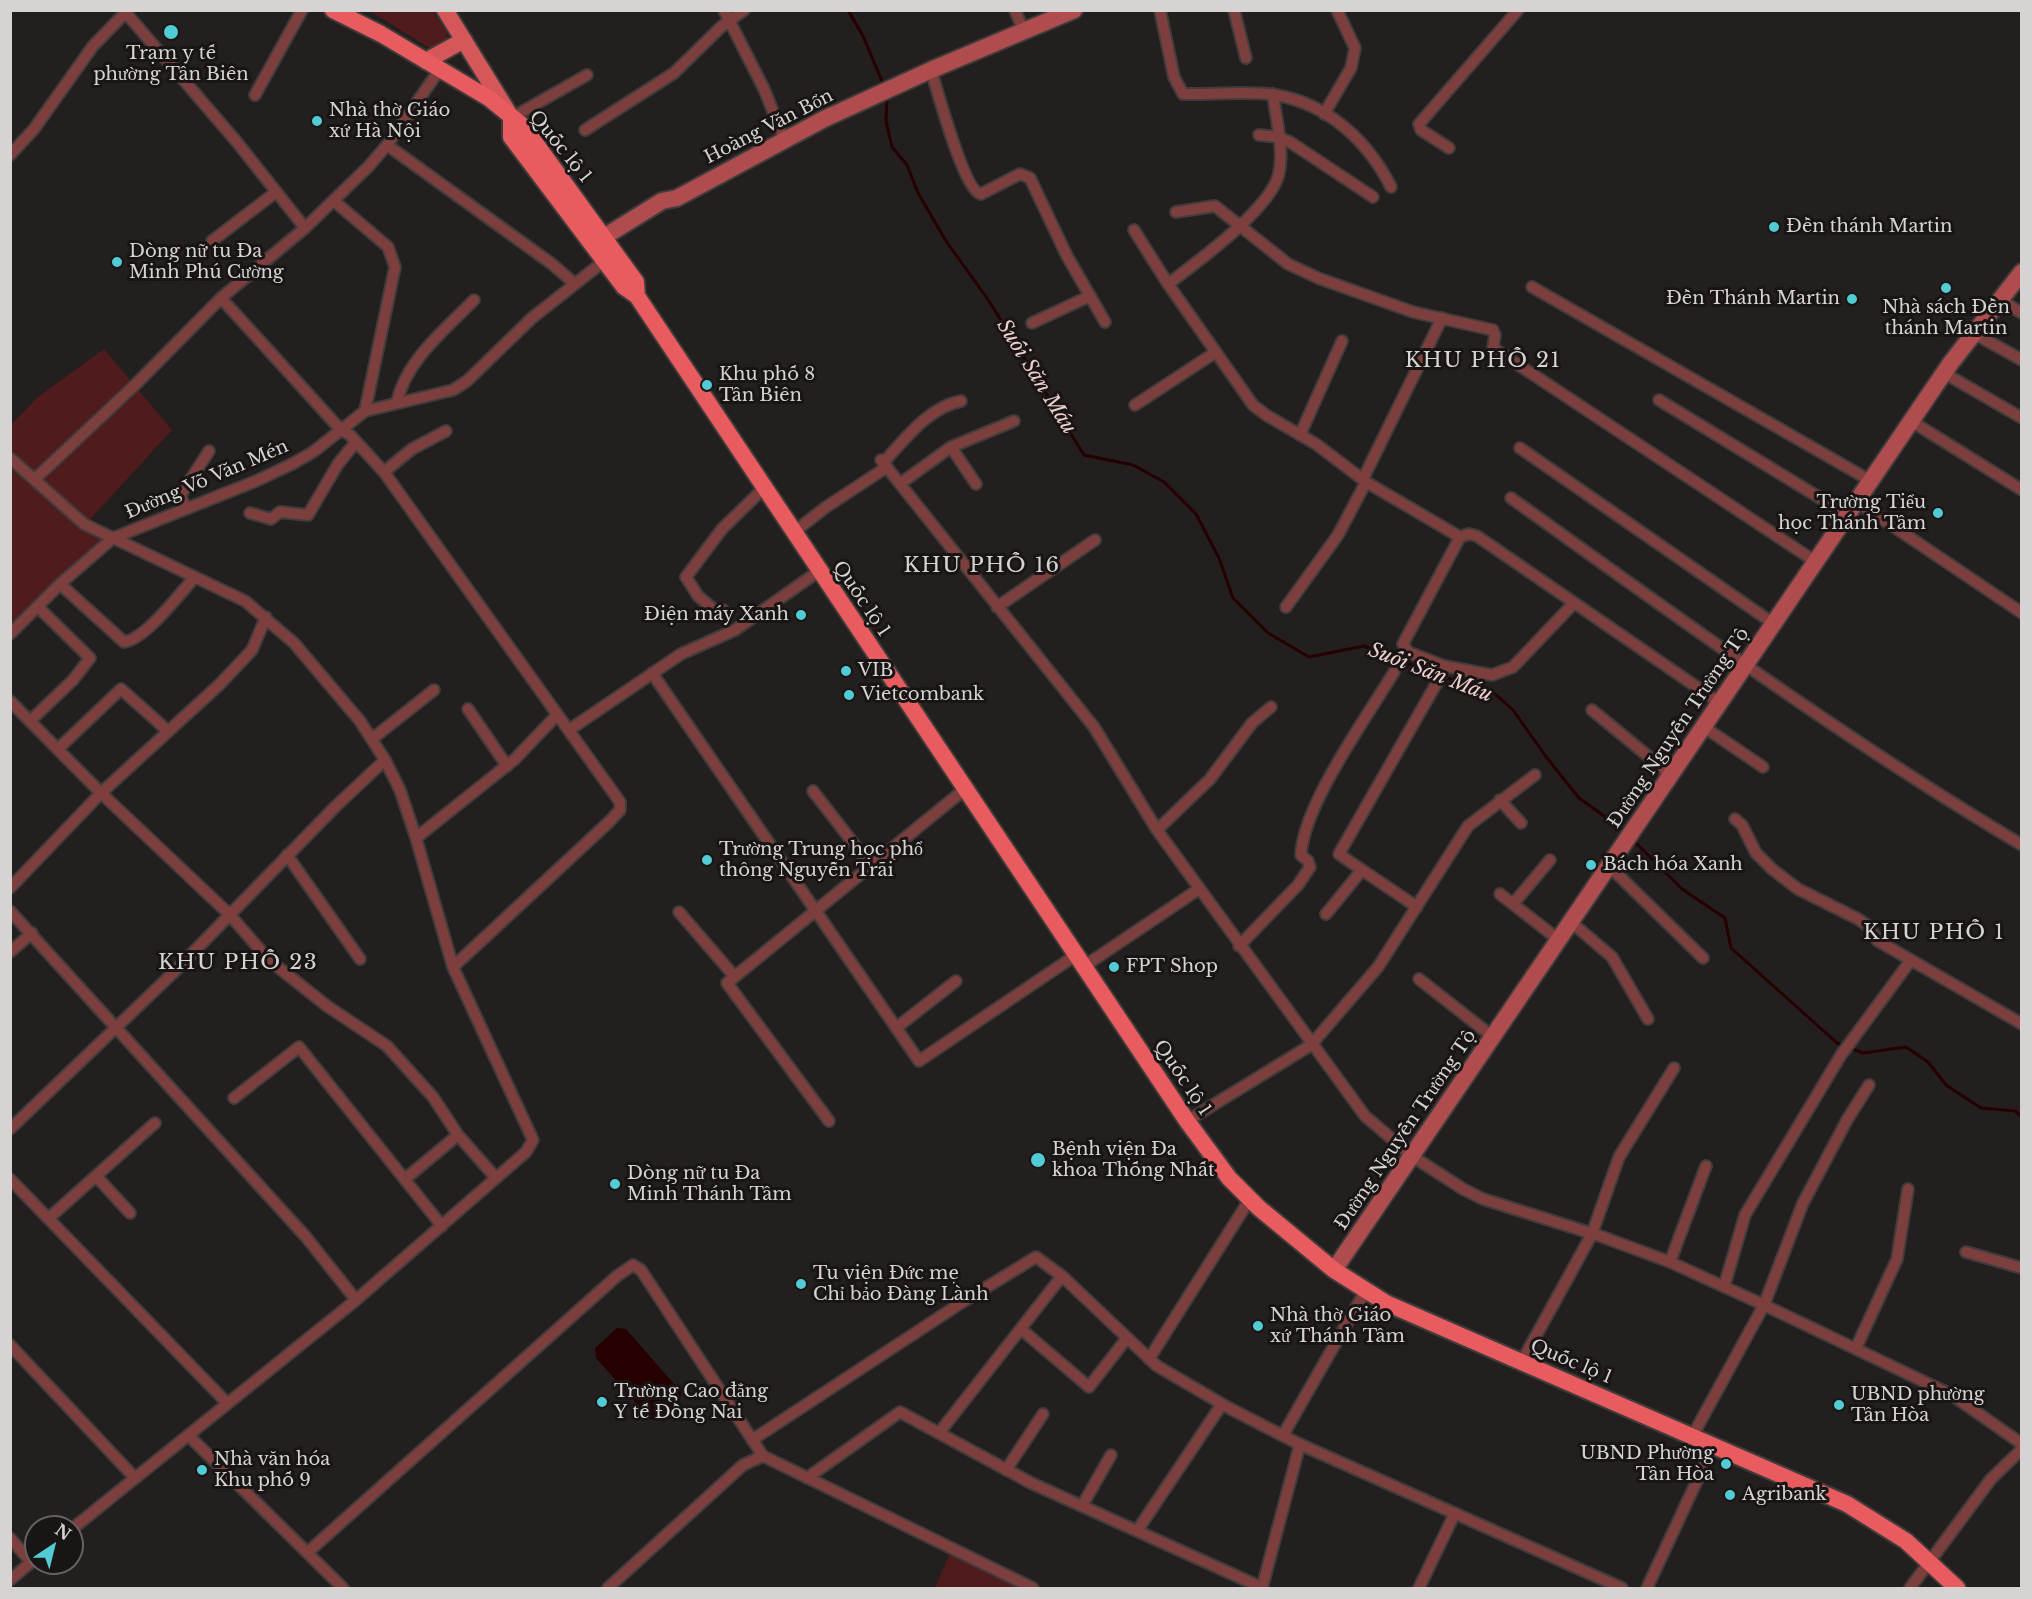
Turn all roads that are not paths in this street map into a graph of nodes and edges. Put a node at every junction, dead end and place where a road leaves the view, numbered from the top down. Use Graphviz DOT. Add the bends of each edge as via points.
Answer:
graph roads {
  1 [pos="302,10"];
  2 [pos="333,10"];
  3 [pos="445,10"];
  4 [pos="744,10"];
  5 [pos="1015,10"];
  6 [pos="1074,10"];
  7 [pos="1160,10"];
  8 [pos="1234,10"];
  9 [pos="1337,10"];
  10 [pos="1518,10"];
  11 [pos="127,12"];
  12 [pos="726,15"];
  13 [pos="1024,32"];
  14 [pos="464,40"];
  15 [pos="1246,58"];
  16 [pos="433,65"];
  17 [pos="931,70"];
  18 [pos="587,75"];
  19 [pos="1273,94"];
  20 [pos="255,95"];
  21 [pos="1324,114"];
  22 [pos="511,118"];
  23 [pos="585,130"];
  24 [pos="1259,135"];
  25 [pos="1278,136"];
  26 [pos="784,139"];
  27 [pos="387,145"];
  28 [pos="1449,148"];
  29 [pos="10,154"];
  30 [pos="1391,187"];
  31 [pos="276,192"];
  32 [pos="1372,197"];
  33 [pos="334,201"];
  34 [pos="1176,212"];
  35 [pos="305,228"];
  36 [pos="1239,228"];
  37 [pos="1134,230"];
  38 [pos="212,241"];
  39 [pos="604,248"];
  40 [pos="2022,272"];
  41 [pos="574,283"];
  42 [pos="1168,284"];
  43 [pos="1532,287"];
  44 [pos="1090,296"];
  45 [pos="221,298"];
  46 [pos="474,300"];
  47 [pos="2000,300"];
  48 [pos="2022,313"];
  49 [pos="1442,318"];
  50 [pos="1105,322"];
  51 [pos="1032,323"];
  52 [pos="1973,333"];
  53 [pos="1342,341"];
  54 [pos="1216,352"];
  55 [pos="2022,360"];
  56 [pos="1944,373"];
  57 [pos="1659,400"];
  58 [pos="961,401"];
  59 [pos="397,402"];
  60 [pos="1135,405"];
  61 [pos="365,411"];
  62 [pos="2022,418"];
  63 [pos="1014,421"];
  64 [pos="1911,421"];
  65 [pos="341,430"];
  66 [pos="446,430"];
  67 [pos="1300,435"];
  68 [pos="356,442"];
  69 [pos="951,447"];
  70 [pos="1520,448"];
  71 [pos="209,451"];
  72 [pos="10,458"];
  73 [pos="884,463"];
  74 [pos="384,472"];
  75 [pos="34,479"];
  76 [pos="1364,481"];
  77 [pos="1871,481"];
  78 [pos="901,483"];
  79 [pos="976,484"];
  80 [pos="765,486"];
  81 [pos="2022,489"];
  82 [pos="1511,498"];
  83 [pos="186,508"];
  84 [pos="1853,509"];
  85 [pos="250,513"];
  86 [pos="794,532"];
  87 [pos="113,537"];
  88 [pos="1460,537"];
  89 [pos="1095,540"];
  90 [pos="1816,562"];
  91 [pos="819,571"];
  92 [pos="195,577"];
  93 [pos="60,584"];
  94 [pos="1574,603"];
  95 [pos="38,607"];
  96 [pos="997,607"];
  97 [pos="1286,607"];
  98 [pos="723,610"];
  99 [pos="2022,613"];
  100 [pos="266,617"];
  101 [pos="1774,624"];
  102 [pos="10,634"];
  103 [pos="1746,665"];
  104 [pos="1394,672"];
  105 [pos="652,673"];
  106 [pos="1441,673"];
  107 [pos="434,690"];
  108 [pos="10,701"];
  109 [pos="1720,703"];
  110 [pos="1271,706"];
  111 [pos="468,709"];
  112 [pos="1592,710"];
  113 [pos="557,715"];
  114 [pos="30,722"];
  115 [pos="1704,728"];
  116 [pos="568,730"];
  117 [pos="168,731"];
  118 [pos="372,739"];
  119 [pos="59,748"];
  120 [pos="385,760"];
  121 [pos="507,766"];
  122 [pos="1763,767"];
  123 [pos="1535,775"];
  124 [pos="1671,775"];
  125 [pos="965,789"];
  126 [pos="813,791"];
  127 [pos="101,793"];
  128 [pos="1500,800"];
  129 [pos="1736,819"];
  130 [pos="1521,823"];
  131 [pos="1157,830"];
  132 [pos="417,838"];
  133 [pos="2022,845"];
  134 [pos="287,855"];
  135 [pos="1550,860"];
  136 [pos="871,866"];
  137 [pos="1609,866"];
  138 [pos="1362,870"];
  139 [pos="10,888"];
  140 [pos="1199,889"];
  141 [pos="1500,894"];
  142 [pos="1513,904"];
  143 [pos="1417,907"];
  144 [pos="10,911"];
  145 [pos="679,912"];
  146 [pos="815,912"];
  147 [pos="229,914"];
  148 [pos="1326,914"];
  149 [pos="1571,922"];
  150 [pos="32,933"];
  151 [pos="1559,940"];
  152 [pos="1239,946"];
  153 [pos="10,952"];
  154 [pos="1703,958"];
  155 [pos="360,959"];
  156 [pos="1911,960"];
  157 [pos="1080,961"];
  158 [pos="453,967"];
  159 [pos="735,976"];
  160 [pos="1419,979"];
  161 [pos="956,981"];
  162 [pos="1648,1020"];
  163 [pos="2022,1024"];
  164 [pos="117,1028"];
  165 [pos="896,1028"];
  166 [pos="1493,1037"];
  167 [pos="1311,1045"];
  168 [pos="1674,1068"];
  169 [pos="1869,1085"];
  170 [pos="234,1098"];
  171 [pos="829,1121"];
  172 [pos="1187,1121"];
  173 [pos="155,1123"];
  174 [pos="10,1129"];
  175 [pos="458,1135"];
  176 [pos="1412,1156"];
  177 [pos="1706,1166"];
  178 [pos="96,1176"];
  179 [pos="496,1178"];
  180 [pos="10,1179"];
  181 [pos="405,1179"];
  182 [pos="1908,1189"];
  183 [pos="1250,1199"];
  184 [pos="130,1213"];
  185 [pos="50,1218"];
  186 [pos="442,1226"];
  187 [pos="1592,1234"];
  188 [pos="1966,1252"];
  189 [pos="1670,1262"];
  190 [pos="2022,1268"];
  191 [pos="1334,1270"];
  192 [pos="1062,1276"];
  193 [pos="1724,1287"];
  194 [pos="1365,1290"];
  195 [pos="356,1300"];
  196 [pos="1764,1305"];
  197 [pos="1020,1329"];
  198 [pos="1127,1338"];
  199 [pos="10,1345"];
  200 [pos="1857,1348"];
  201 [pos="1149,1359"];
  202 [pos="1521,1362"];
  203 [pos="227,1403"];
  204 [pos="1222,1404"];
  205 [pos="1043,1414"];
  206 [pos="939,1433"];
  207 [pos="1693,1435"];
  208 [pos="189,1436"];
  209 [pos="1284,1436"];
  210 [pos="752,1440"];
  211 [pos="1300,1444"];
  212 [pos="1714,1444"];
  213 [pos="2022,1444"];
  214 [pos="2022,1449"];
  215 [pos="1112,1455"];
  216 [pos="763,1456"];
  217 [pos="1006,1470"];
  218 [pos="135,1478"];
  219 [pos="807,1478"];
  220 [pos="1082,1506"];
  221 [pos="1455,1513"];
  222 [pos="84,1519"];
  223 [pos="1137,1531"];
  224 [pos="10,1538"];
  225 [pos="24,1551"];
  226 [pos="308,1552"];
  227 [pos="1930,1562"];
  228 [pos="24,1568"];
  229 [pos="10,1580"];
  230 [pos="343,1588"];
  231 [pos="608,1588"];
  232 [pos="1033,1588"];
  233 [pos="1262,1588"];
  234 [pos="1419,1588"];
  235 [pos="1621,1588"];
  236 [pos="1647,1588"];
  237 [pos="1910,1588"];
  238 [pos="1957,1588"];
  1 -- 20 [label="street"];
  2 -- 16 [label="highway"];
  3 -- 14 [label="main road"];
  4 -- 12 [label="street"];
  5 -- 13 [label="street"];
  6 -- 13 [label="main road, Hoàng Văn Bổn"];
  7 -- 19 [label="street" via="1174,77 1183,94"];
  8 -- 15 [label="street"];
  9 -- 21 [label="street" via="1355,48 1351,68"];
  10 -- 28 [label="street" via="1419,124 1421,130"];
  11 -- 29 [label="street" via="93,46 34,129"];
  11 -- 31 [label="street"];
  12 -- 23 [label="street" via="674,73"];
  12 -- 26 [label="street" via="764,88"];
  13 -- 17 [label="main road, Hoàng Văn Bổn"];
  14 -- 16 [label="main road"];
  14 -- 22 [label="main road"];
  16 -- 22 [label="highway" via="490,99"];
  16 -- 27 [label="street"];
  17 -- 26 [label="main road, Hoàng Văn Bổn"];
  17 -- 44 [label="street" via="973,189 981,194 1020,174 1030,178"];
  18 -- 22 [label="street"];
  19 -- 21 [label="street" via="1310,105"];
  19 -- 25 [label="street"];
  21 -- 30 [label="street" via="1349,129 1371,152"];
  22 -- 39 [label="highway, Quốc lộ 1" via="511,137"];
  24 -- 25 [label="street"];
  25 -- 32 [label="street"];
  25 -- 36 [label="street" via="1277,181"];
  26 -- 39 [label="main road, Hoàng Văn Bổn" via="677,198 662,201"];
  27 -- 33 [label="street"];
  27 -- 41 [label="street"];
  31 -- 35 [label="street"];
  31 -- 38 [label="street"];
  33 -- 35 [label="street"];
  33 -- 61 [label="street" via="388,247 395,267"];
  34 -- 36 [label="street" via="1215,206"];
  35 -- 45 [label="street"];
  36 -- 42 [label="street"];
  36 -- 49 [label="street" via="1288,264 1318,278 1364,296"];
  37 -- 42 [label="street"];
  39 -- 41 [label="street, Đường Võ Văn Mén"];
  39 -- 80 [label="highway, Quốc lộ 1" via="624,287 637,296"];
  40 -- 47 [label="main road, Đường Nguyễn Trường Tộ"];
  41 -- 59 [label="street, Đường Võ Văn Mén" via="467,381 453,390"];
  42 -- 54 [label="street"];
  43 -- 77 [label="street"];
  44 -- 50 [label="street"];
  44 -- 51 [label="street"];
  45 -- 65 [label="street"];
  45 -- 75 [label="street"];
  46 -- 59 [label="street" via="408,370"];
  47 -- 48 [label="street"];
  47 -- 52 [label="main road, Đường Nguyễn Trường Tộ"];
  49 -- 76 [label="street"];
  49 -- 90 [label="street" via="1493,330 1493,348"];
  52 -- 55 [label="street"];
  52 -- 56 [label="main road, Đường Nguyễn Trường Tộ"];
  53 -- 67 [label="street"];
  54 -- 60 [label="street"];
  54 -- 67 [label="street" via="1253,405"];
  56 -- 62 [label="street"];
  56 -- 64 [label="main road, Đường Nguyễn Trường Tộ"];
  57 -- 84 [label="street"];
  58 -- 73 [label="street" via="936,411"];
  59 -- 61 [label="street, Đường Võ Văn Mén"];
  61 -- 65 [label="street, Đường Võ Văn Mén"];
  63 -- 69 [label="street"];
  64 -- 77 [label="main road, Đường Nguyễn Trường Tộ"];
  64 -- 81 [label="street"];
  65 -- 68 [label="street"];
  65 -- 83 [label="street, Đường Võ Văn Mén" via="292,464"];
  66 -- 74 [label="street" via="412,449"];
  67 -- 76 [label="street"];
  68 -- 74 [label="street"];
  68 -- 85 [label="street" via="308,515 280,512 271,519"];
  69 -- 78 [label="street"];
  69 -- 79 [label="street"];
  70 -- 101 [label="street"];
  71 -- 83 [label="street" via="182,489 180,500"];
  72 -- 75 [label="street"];
  73 -- 78 [label="street"];
  73 -- 86 [label="street"];
  74 -- 113 [label="street"];
  75 -- 87 [label="street" via="84,524"];
  76 -- 88 [label="street"];
  76 -- 97 [label="street" via="1338,535"];
  77 -- 84 [label="main road, Đường Nguyễn Trường Tộ"];
  78 -- 96 [label="street"];
  80 -- 86 [label="highway, Quốc lộ 1"];
  80 -- 98 [label="street" via="722,529 686,577 707,606 717,612"];
  82 -- 103 [label="street"];
  83 -- 87 [label="street, Đường Võ Văn Mén"];
  84 -- 90 [label="main road, Đường Nguyễn Trường Tộ"];
  84 -- 99 [label="street"];
  86 -- 91 [label="highway, Quốc lộ 1"];
  87 -- 92 [label="street"];
  87 -- 93 [label="street, Đường Võ Văn Mén"];
  88 -- 94 [label="street" via="1477,536"];
  88 -- 106 [label="street" via="1403,644 1408,652"];
  89 -- 96 [label="street"];
  90 -- 101 [label="main road, Đường Nguyễn Trường Tộ"];
  91 -- 105 [label="street" via="735,630 681,654"];
  91 -- 125 [label="highway, Quốc lộ 1"];
  92 -- 93 [label="street" via="147,628 124,642"];
  92 -- 100 [label="street" via="245,601"];
  93 -- 95 [label="street, Đường Võ Văn Mén"];
  94 -- 106 [label="street" via="1513,667 1492,675"];
  94 -- 109 [label="street"];
  95 -- 102 [label="street, Đường Võ Văn Mén"];
  95 -- 114 [label="street" via="90,658"];
  96 -- 131 [label="street" via="1094,727"];
  100 -- 117 [label="street" via="252,650"];
  100 -- 118 [label="street" via="294,643"];
  101 -- 103 [label="main road, Đường Nguyễn Trường Tộ"];
  103 -- 109 [label="main road, Đường Nguyễn Trường Tộ"];
  103 -- 133 [label="street" via="1946,801"];
  104 -- 152 [label="street" via="1318,797 1301,845 1301,855 1310,867 1298,885"];
  105 -- 116 [label="street"];
  105 -- 146 [label="street"];
  106 -- 138 [label="street" via="1339,854"];
  107 -- 118 [label="street"];
  108 -- 114 [label="street"];
  109 -- 115 [label="main road, Đường Nguyễn Trường Tộ"];
  110 -- 131 [label="street" via="1252,723 1210,780"];
  111 -- 121 [label="street"];
  112 -- 124 [label="street"];
  113 -- 116 [label="street"];
  113 -- 121 [label="street"];
  114 -- 119 [label="street"];
  115 -- 122 [label="street"];
  115 -- 124 [label="main road, Đường Nguyễn Trường Tộ"];
  116 -- 158 [label="street" via="613,790 620,810"];
  117 -- 119 [label="street" via="121,689"];
  117 -- 127 [label="street"];
  118 -- 120 [label="street"];
  119 -- 127 [label="street"];
  120 -- 132 [label="street"];
  120 -- 134 [label="street"];
  121 -- 132 [label="street"];
  123 -- 128 [label="street"];
  124 -- 137 [label="main road, Đường Nguyễn Trường Tộ"];
  125 -- 136 [label="street"];
  125 -- 157 [label="highway, Quốc lộ 1"];
  126 -- 136 [label="street"];
  127 -- 139 [label="street"];
  127 -- 147 [label="street"];
  128 -- 130 [label="street"];
  128 -- 143 [label="street" via="1468,826"];
  129 -- 156 [label="street" via="1756,853 1784,879 1858,919 1878,941"];
  131 -- 140 [label="street"];
  132 -- 158 [label="street"];
  134 -- 147 [label="street"];
  134 -- 155 [label="street"];
  135 -- 142 [label="street"];
  136 -- 146 [label="street"];
  137 -- 149 [label="main road, Đường Nguyễn Trường Tộ"];
  137 -- 154 [label="street"];
  138 -- 143 [label="street"];
  138 -- 148 [label="street"];
  140 -- 152 [label="street"];
  140 -- 157 [label="street"];
  141 -- 142 [label="street"];
  142 -- 151 [label="street"];
  143 -- 167 [label="street" via="1378,967"];
  144 -- 150 [label="street"];
  145 -- 159 [label="street"];
  146 -- 159 [label="street"];
  146 -- 165 [label="street"];
  147 -- 164 [label="street"];
  147 -- 175 [label="street" via="269,960 327,1006 387,1046 433,1097"];
  149 -- 151 [label="main road, Đường Nguyễn Trường Tộ"];
  149 -- 162 [label="street" via="1612,957"];
  150 -- 153 [label="street"];
  150 -- 164 [label="street"];
  151 -- 166 [label="main road, Đường Nguyễn Trường Tộ"];
  152 -- 167 [label="street"];
  156 -- 163 [label="street"];
  156 -- 193 [label="street" via="1841,1055 1746,1215"];
  157 -- 165 [label="street" via="919,1061"];
  157 -- 172 [label="highway, Quốc lộ 1"];
  158 -- 179 [label="street" via="533,1140 526,1152"];
  159 -- 171 [label="street" via="727,984"];
  160 -- 166 [label="street"];
  161 -- 165 [label="street"];
  164 -- 174 [label="street"];
  164 -- 195 [label="street" via="306,1237"];
  166 -- 176 [label="main road, Đường Nguyễn Trường Tộ"];
  167 -- 172 [label="street"];
  167 -- 176 [label="street" via="1365,1116"];
  168 -- 187 [label="street" via="1619,1157"];
  169 -- 196 [label="street" via="1803,1203"];
  170 -- 181 [label="street" via="299,1047"];
  172 -- 183 [label="highway, Quốc lộ 1" via="1229,1178"];
  173 -- 178 [label="street"];
  175 -- 179 [label="street"];
  175 -- 181 [label="street"];
  176 -- 187 [label="street" via="1483,1199"];
  176 -- 191 [label="main road, Đường Nguyễn Trường Tộ"];
  177 -- 189 [label="street"];
  178 -- 184 [label="street"];
  178 -- 185 [label="street"];
  179 -- 186 [label="street"];
  180 -- 185 [label="street"];
  181 -- 186 [label="street"];
  182 -- 200 [label="street" via="1897,1259"];
  183 -- 191 [label="highway, Quốc lộ 1"];
  183 -- 201 [label="street"];
  185 -- 203 [label="street"];
  186 -- 195 [label="street"];
  187 -- 189 [label="street"];
  187 -- 202 [label="street"];
  188 -- 190 [label="street"];
  189 -- 193 [label="street"];
  191 -- 194 [label="highway, Quốc lộ 1"];
  192 -- 197 [label="street"];
  192 -- 198 [label="street"];
  192 -- 210 [label="street" via="1036,1257"];
  193 -- 196 [label="street"];
  194 -- 202 [label="highway, Quốc lộ 1" via="1395,1308"];
  194 -- 209 [label="street"];
  195 -- 203 [label="street"];
  196 -- 200 [label="street"];
  196 -- 207 [label="street"];
  197 -- 198 [label="street" via="1089,1387"];
  197 -- 206 [label="street"];
  198 -- 201 [label="street"];
  199 -- 218 [label="street"];
  200 -- 213 [label="street" via="1952,1395"];
  201 -- 204 [label="street"];
  202 -- 207 [label="highway, Quốc lộ 1"];
  203 -- 208 [label="street"];
  204 -- 209 [label="street"];
  204 -- 223 [label="street"];
  205 -- 217 [label="street"];
  206 -- 217 [label="street"];
  206 -- 219 [label="street" via="900,1412"];
  207 -- 212 [label="highway, Quốc lộ 1"];
  208 -- 218 [label="street"];
  208 -- 226 [label="street"];
  209 -- 211 [label="street"];
  210 -- 216 [label="street"];
  210 -- 226 [label="street" via="641,1270 633,1265"];
  211 -- 221 [label="street"];
  211 -- 233 [label="street"];
  212 -- 227 [label="highway, Quốc lộ 1" via="1847,1504 1906,1541"];
  212 -- 236 [label="street"];
  214 -- 227 [label="street" via="1990,1479"];
  215 -- 220 [label="street"];
  216 -- 219 [label="street"];
  216 -- 231 [label="street" via="742,1465"];
  217 -- 220 [label="street"];
  218 -- 222 [label="street"];
  219 -- 232 [label="street"];
  220 -- 223 [label="street"];
  221 -- 234 [label="street"];
  221 -- 235 [label="street"];
  223 -- 233 [label="street"];
  224 -- 225 [label="street"];
  226 -- 230 [label="street"];
  227 -- 237 [label="street"];
  227 -- 238 [label="highway, Quốc lộ 1"];
  228 -- 229 [label="street"];
}
